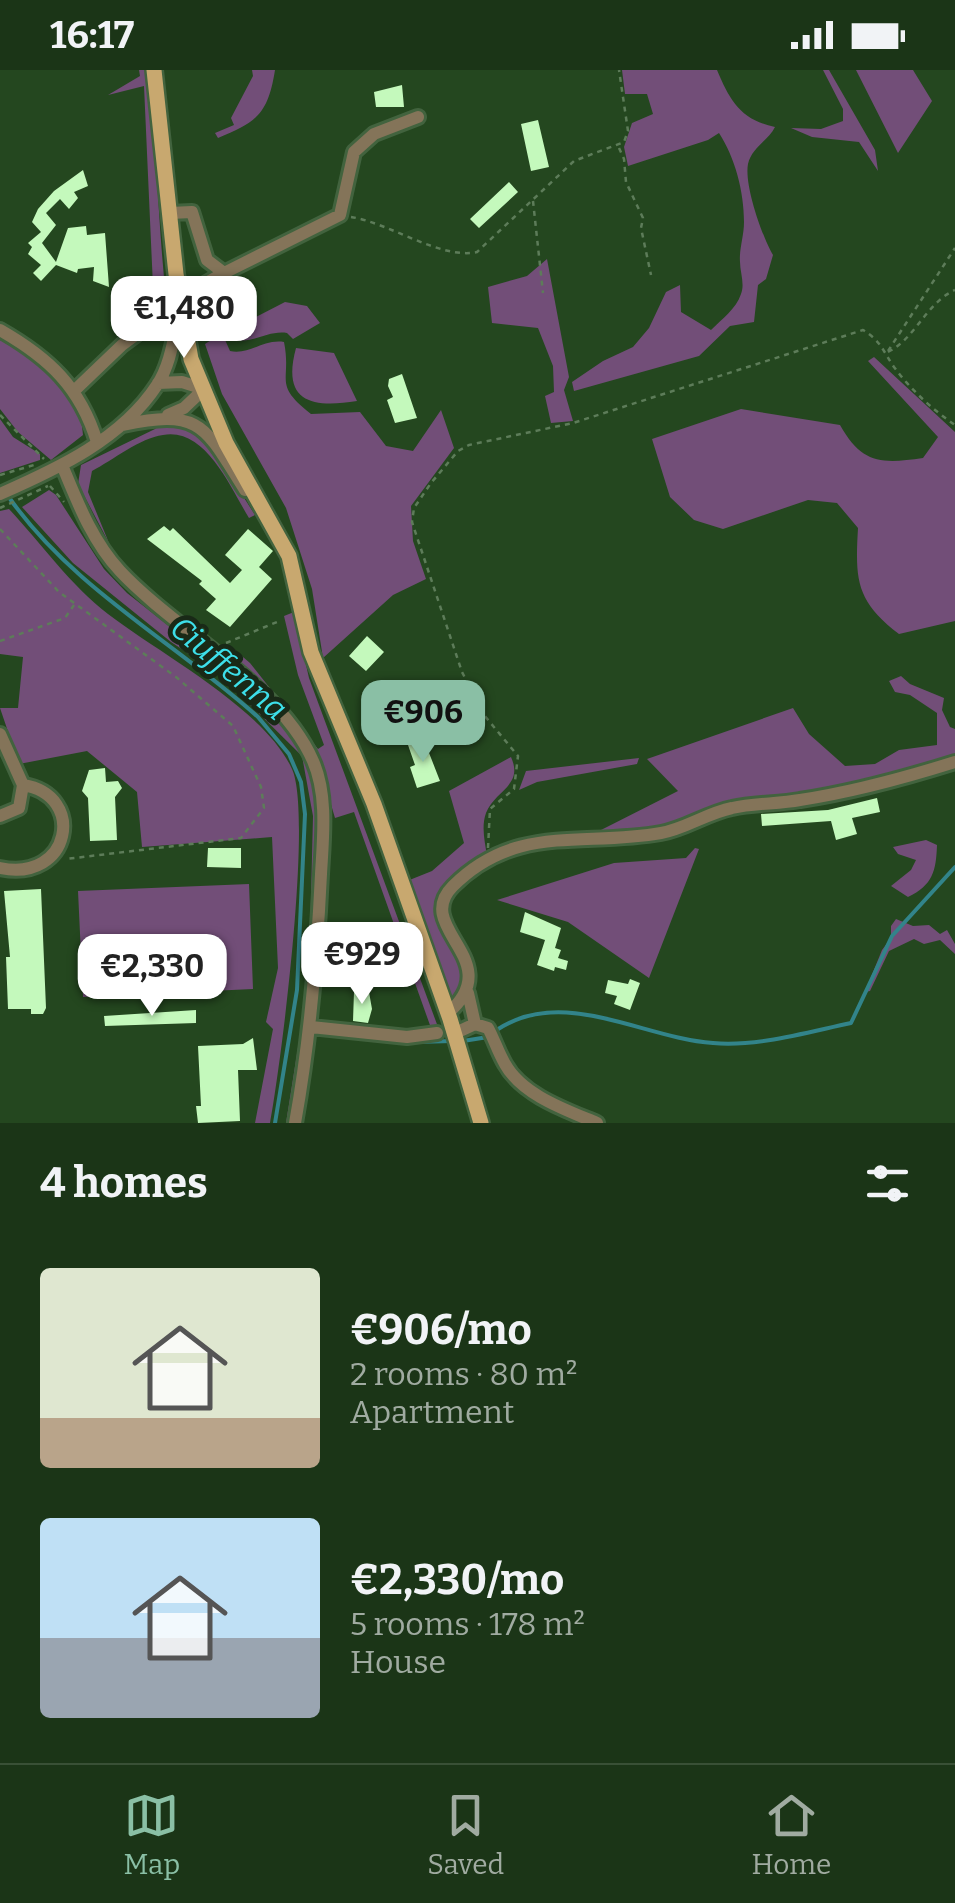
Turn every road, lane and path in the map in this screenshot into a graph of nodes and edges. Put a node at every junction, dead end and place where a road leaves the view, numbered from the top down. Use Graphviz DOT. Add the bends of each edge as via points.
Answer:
graph roads {
  1 [pos="154,70"];
  2 [pos="619,70"];
  3 [pos="418,117"];
  4 [pos="618,147"];
  5 [pos="532,200"];
  6 [pos="170,213"];
  7 [pos="340,215"];
  8 [pos="955,248"];
  9 [pos="224,273"];
  10 [pos="651,275"];
  11 [pos="194,290"];
  12 [pos="955,290"];
  13 [pos="542,293"];
  14 [pos="181,305"];
  15 [pos="164,314"];
  16 [pos="0,330"];
  17 [pos="887,353"];
  18 [pos="158,383"];
  19 [pos="204,389"];
  20 [pos="75,390"];
  21 [pos="0,415"];
  22 [pos="166,416"];
  23 [pos="955,424"];
  24 [pos="123,426"];
  25 [pos="97,442"];
  26 [pos="0,475"];
  27 [pos="46,475"];
  28 [pos="0,494"];
  29 [pos="0,508"];
  30 [pos="0,529"];
  31 [pos="278,534"];
  32 [pos="75,604"];
  33 [pos="277,622"];
  34 [pos="0,641"];
  35 [pos="211,650"];
  36 [pos="0,734"];
  37 [pos="955,762"];
  38 [pos="23,785"];
  39 [pos="0,816"];
  40 [pos="50,858"];
  41 [pos="490,860"];
  42 [pos="0,868"];
  43 [pos="468,993"];
  44 [pos="448,1013"];
  45 [pos="311,1027"];
  46 [pos="437,1033"];
  47 [pos="295,1123"];
  48 [pos="481,1123"];
  49 [pos="597,1123"];
  1 -- 6 [label="main road"];
  2 -- 4 [label="path" via="628,131"];
  3 -- 7 [label="street" via="374,134 354,152"];
  4 -- 5 [label="path" via="574,161"];
  4 -- 10 [label="path" via="643,218"];
  5 -- 7 [label="path" via="486,245 466,254"];
  5 -- 13 [label="path"];
  6 -- 9 [label="street" via="192,212 207,260"];
  6 -- 14 [label="main road"];
  7 -- 9 [label="street"];
  8 -- 17 [label="path"];
  9 -- 11 [label="street"];
  12 -- 17 [label="path" via="902,346"];
  14 -- 18 [label="street"];
  14 -- 19 [label="main road"];
  15 -- 20 [label="street"];
  16 -- 20 [label="street" via="46,358"];
  17 -- 23 [label="path"];
  17 -- 41 [label="path" via="863,330 574,423 469,445 431,483 414,508 414,532 462,672 484,715 518,756 514,789 490,809"];
  18 -- 19 [label="street"];
  18 -- 24 [label="street"];
  19 -- 22 [label="street"];
  19 -- 31 [label="main road"];
  20 -- 25 [label="street"];
  21 -- 27 [label="path" via="42,453"];
  22 -- 24 [label="street"];
  22 -- 31 [label="street" via="196,423 215,442"];
  24 -- 25 [label="street"];
  25 -- 27 [label="street"];
  26 -- 27 [label="path"];
  27 -- 28 [label="street"];
  27 -- 29 [label="path"];
  27 -- 35 [label="street" via="82,512 107,556"];
  30 -- 32 [label="path"];
  31 -- 44 [label="main road" via="312,652"];
  32 -- 34 [label="path" via="66,618"];
  32 -- 40 [label="path" via="233,726 264,808 241,838"];
  33 -- 35 [label="path"];
  35 -- 45 [label="street" via="276,708 313,760 322,792"];
  36 -- 38 [label="street"];
  37 -- 41 [label="street" via="858,790 731,808 665,833 537,841"];
  38 -- 39 [label="street" via="21,805"];
  38 -- 40 [label="street" via="50,798 61,812 64,830"];
  40 -- 42 [label="street" via="30,871"];
  41 -- 43 [label="street" via="454,886 443,903 447,928 466,962"];
  43 -- 44 [label="street"];
  43 -- 49 [label="street" via="468,1027 488,1028 506,1067 555,1105"];
  44 -- 48 [label="main road"];
  45 -- 46 [label="street"];
  45 -- 47 [label="street"];
}
